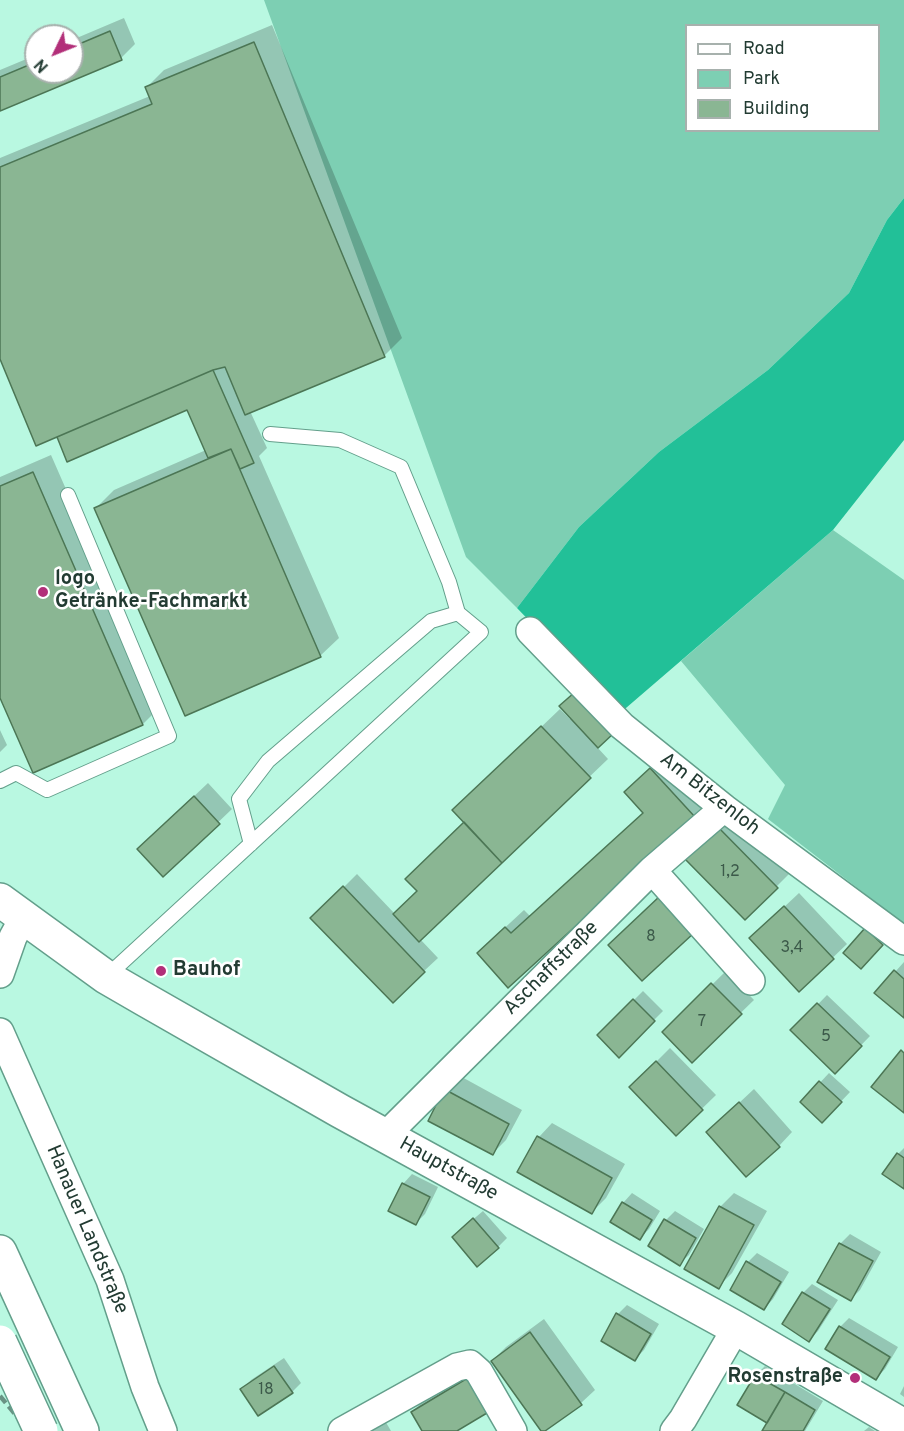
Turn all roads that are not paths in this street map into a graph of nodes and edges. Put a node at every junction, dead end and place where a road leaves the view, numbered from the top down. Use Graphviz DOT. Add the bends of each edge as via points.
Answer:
graph roads {
  1 [pos="270,434"];
  2 [pos="68,495"];
  3 [pos="458,613"];
  4 [pos="530,631"];
  5 [pos="0,781"];
  6 [pos="724,808"];
  7 [pos="251,844"];
  8 [pos="652,870"];
  9 [pos="12,909"];
  10 [pos="904,941"];
  11 [pos="0,974"];
  12 [pos="106,976"];
  13 [pos="751,981"];
  14 [pos="0,1032"];
  15 [pos="385,1136"];
  16 [pos="0,1252"];
  17 [pos="736,1328"];
  18 [pos="0,1342"];
  19 [pos="904,1426"];
  20 [pos="41,1431"];
  21 [pos="82,1431"];
  22 [pos="163,1431"];
  23 [pos="342,1431"];
  24 [pos="513,1431"];
  25 [pos="674,1431"];
  1 -- 3 [label="lane" via="340,440 401,467"];
  2 -- 5 [label="lane" via="169,736 47,790 16,773"];
  3 -- 7 [label="lane" via="431,621 268,761 239,799"];
  3 -- 7 [label="lane" via="481,632"];
  4 -- 6 [label="street, Am Bitzenloh" via="622,726"];
  6 -- 8 [label="street, Aschaffstraße"];
  6 -- 10 [label="street, Am Bitzenloh"];
  7 -- 12 [label="lane"];
  8 -- 13 [label="street"];
  8 -- 15 [label="street, Aschaffstraße"];
  9 -- 11 [label="street" via="14,937"];
  9 -- 12 [label="main road, Hauptstraße"];
  12 -- 15 [label="main road, Hauptstraße"];
  14 -- 22 [label="street, Hanauer Landstraße" via="110,1280"];
  15 -- 17 [label="main road, Hauptstraße"];
  16 -- 21 [label="main road"];
  17 -- 19 [label="main road, Hauptstraße"];
  17 -- 25 [label="street"];
  18 -- 20 [label="main road, bridge"];
  23 -- 24 [label="street" via="457,1367 470,1365 479,1372"];
}
